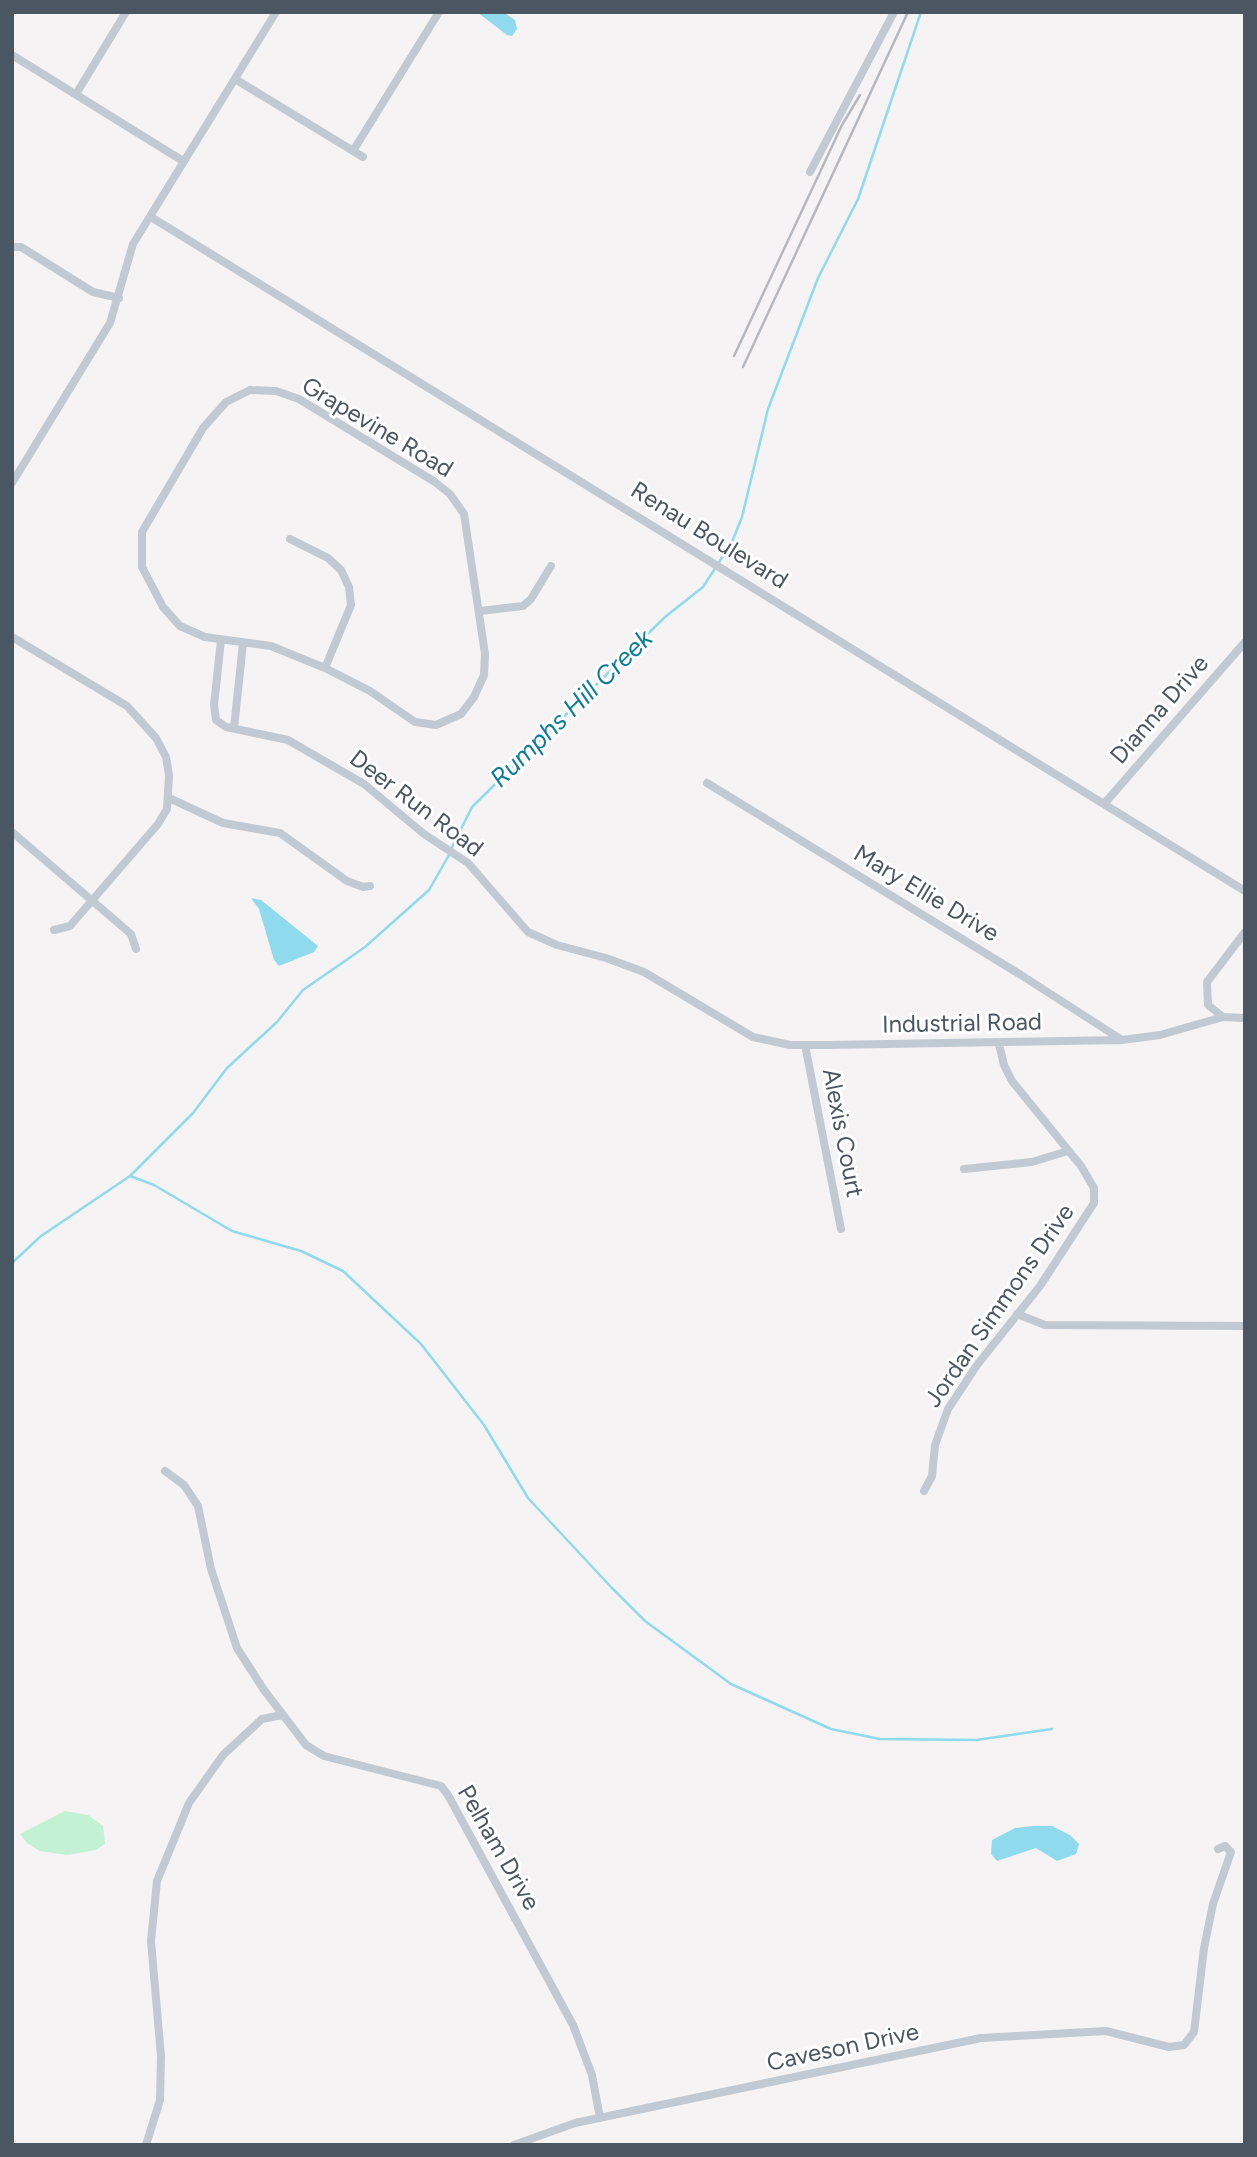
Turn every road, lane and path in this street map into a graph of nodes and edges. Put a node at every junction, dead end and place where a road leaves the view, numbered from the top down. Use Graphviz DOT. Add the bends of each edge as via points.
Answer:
graph roads {
  1 [pos="126,12"];
  2 [pos="276,12"];
  3 [pos="439,12"];
  4 [pos="894,12"];
  5 [pos="12,55"];
  6 [pos="235,79"];
  7 [pos="76,94"];
  8 [pos="353,151"];
  9 [pos="363,157"];
  10 [pos="183,161"];
  11 [pos="810,172"];
  12 [pos="151,217"];
  13 [pos="12,247"];
  14 [pos="119,298"];
  15 [pos="12,483"];
  16 [pos="290,539"];
  17 [pos="551,566"];
  18 [pos="480,611"];
  19 [pos="12,637"];
  20 [pos="221,640"];
  21 [pos="1245,642"];
  22 [pos="243,643"];
  23 [pos="325,668"];
  24 [pos="234,729"];
  25 [pos="707,783"];
  26 [pos="169,799"];
  27 [pos="1104,804"];
  28 [pos="12,832"];
  29 [pos="370,886"];
  30 [pos="1245,891"];
  31 [pos="93,900"];
  32 [pos="54,930"];
  33 [pos="1245,932"];
  34 [pos="136,949"];
  35 [pos="706,1010"];
  36 [pos="1223,1017"];
  37 [pos="1245,1018"];
  38 [pos="1122,1040"];
  39 [pos="999,1044"];
  40 [pos="805,1045"];
  41 [pos="1068,1151"];
  42 [pos="964,1169"];
  43 [pos="841,1228"];
  44 [pos="1017,1314"];
  45 [pos="1245,1326"];
  46 [pos="165,1471"];
  47 [pos="924,1491"];
  48 [pos="282,1715"];
  49 [pos="1218,1849"];
  50 [pos="600,2118"];
  51 [pos="146,2145"];
  52 [pos="514,2145"];
  1 -- 7 [label="street"];
  2 -- 6 [label="street"];
  3 -- 8 [label="street"];
  4 -- 11 [label="street"];
  5 -- 7 [label="street"];
  6 -- 8 [label="street"];
  6 -- 10 [label="street"];
  7 -- 10 [label="street"];
  8 -- 9 [label="street"];
  10 -- 12 [label="street"];
  12 -- 14 [label="street" via="129,251"];
  12 -- 27 [label="street, Renau Boulevard"];
  13 -- 14 [label="street" via="21,247 93,292"];
  14 -- 15 [label="street" via="110,323"];
  16 -- 23 [label="street" via="328,558 349,587 351,605"];
  17 -- 18 [label="street" via="523,606"];
  18 -- 20 [label="street, Grapevine Road" via="470,534 464,514 450,494 299,399 276,391 250,390 226,402 203,428 142,532 142,567 163,607 180,626"];
  18 -- 23 [label="street, Grapevine Road" via="484,675 461,714 436,725 415,722"];
  19 -- 26 [label="street" via="110,695 141,719 166,757"];
  20 -- 22 [label="street, Grapevine Road"];
  20 -- 24 [label="street" via="214,715"];
  21 -- 27 [label="street, Dianna Drive"];
  22 -- 23 [label="street, Grapevine Road" via="271,646"];
  22 -- 24 [label="street"];
  24 -- 35 [label="street, Deer Run Road" via="288,740 365,783 424,834 468,863 528,932 644,972"];
  25 -- 38 [label="street, Mary Ellie Drive"];
  26 -- 29 [label="street" via="223,823 280,833 347,881"];
  26 -- 31 [label="street" via="158,824"];
  27 -- 30 [label="street, Renau Boulevard"];
  28 -- 31 [label="street"];
  31 -- 32 [label="street" via="70,926"];
  31 -- 34 [label="street" via="131,934"];
  33 -- 36 [label="street" via="1207,982 1208,1005"];
  35 -- 40 [label="street, Industrial Road" via="753,1037"];
  36 -- 37 [label="street, Industrial Road"];
  36 -- 38 [label="street, Industrial Road" via="1160,1035"];
  38 -- 39 [label="street, Industrial Road"];
  39 -- 40 [label="street, Industrial Road"];
  39 -- 41 [label="street, Jordan Simmons Drive" via="1012,1081"];
  40 -- 43 [label="street, Alexis Court"];
  41 -- 42 [label="street" via="1032,1162"];
  41 -- 44 [label="street, Jordan Simmons Drive" via="1091,1182 1094,1202"];
  44 -- 45 [label="street" via="1045,1325"];
  44 -- 47 [label="street, Jordan Simmons Drive" via="948,1409"];
  46 -- 48 [label="street, Pelham Drive" via="184,1485 198,1506 211,1569 237,1648"];
  48 -- 50 [label="street, Pelham Drive" via="306,1745 324,1756 441,1786 573,2025 592,2075"];
  48 -- 51 [label="street" via="262,1720 223,1755 188,1803 157,1881 150,1941 161,2056 160,2100"];
  49 -- 50 [label="street, Caveson Drive" via="1225,1846 1231,1852 1203,1948 1194,2032 1184,2045 1169,2047 1106,2031 981,2038"];
  50 -- 52 [label="street, Caveson Drive"];
}
